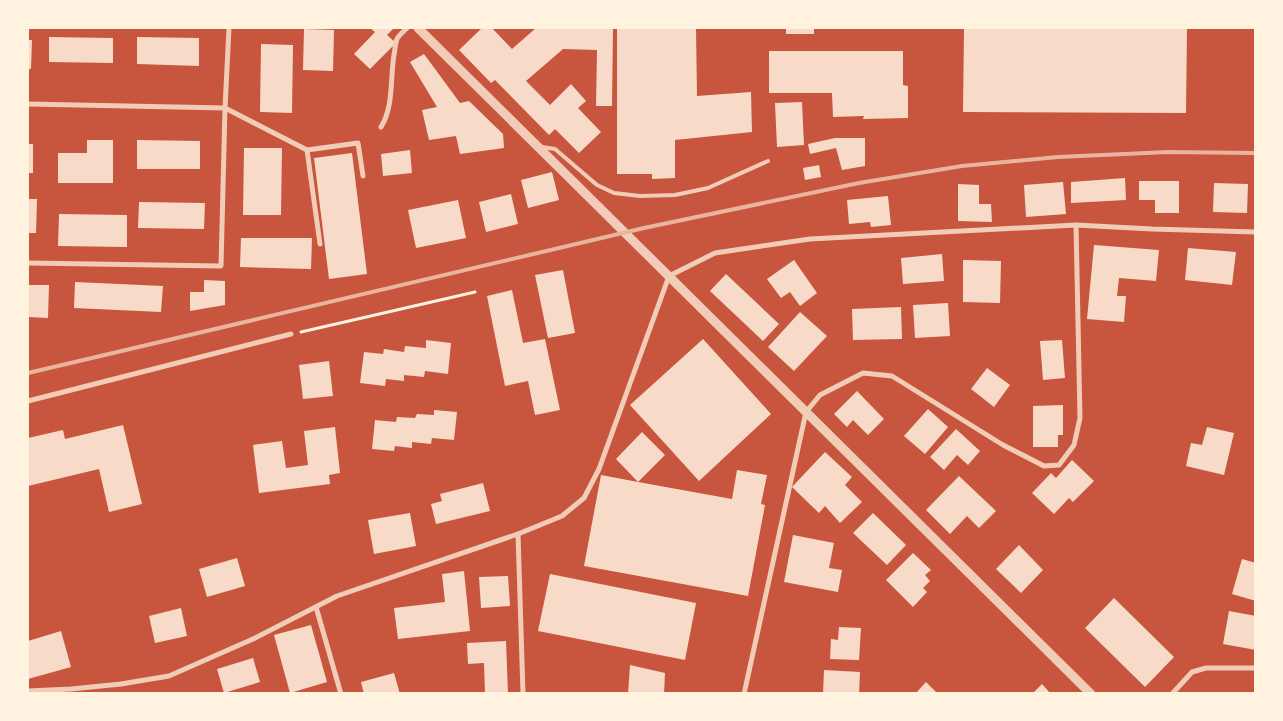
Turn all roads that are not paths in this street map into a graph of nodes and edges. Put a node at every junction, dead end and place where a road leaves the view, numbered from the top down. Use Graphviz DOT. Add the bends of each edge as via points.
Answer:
graph roads {
  1 [pos="229,28"];
  2 [pos="407,28"];
  3 [pos="418,28"];
  4 [pos="28,104"];
  5 [pos="225,108"];
  6 [pos="381,127"];
  7 [pos="539,147"];
  8 [pos="307,150"];
  9 [pos="768,161"];
  10 [pos="363,176"];
  11 [pos="1076,225"];
  12 [pos="1256,232"];
  13 [pos="320,244"];
  14 [pos="28,263"];
  15 [pos="669,276"];
  16 [pos="291,334"];
  17 [pos="28,401"];
  18 [pos="806,412"];
  19 [pos="518,534"];
  20 [pos="316,607"];
  21 [pos="1256,668"];
  22 [pos="28,691"];
  23 [pos="342,694"];
  24 [pos="523,694"];
  25 [pos="744,694"];
  26 [pos="1091,694"];
  27 [pos="1172,694"];
  1 -- 5 [label="street"];
  2 -- 6 [label="street" via="396,43 386,118"];
  3 -- 7 [label="street"];
  4 -- 5 [label="street"];
  5 -- 8 [label="street"];
  5 -- 14 [label="street" via="221,266"];
  7 -- 9 [label="lane" via="555,149 597,184 614,193 640,196 675,195 708,188"];
  7 -- 15 [label="street"];
  8 -- 10 [label="street" via="358,143"];
  8 -- 13 [label="street"];
  11 -- 12 [label="street"];
  11 -- 15 [label="street" via="810,239 715,253"];
  11 -- 18 [label="street" via="1080,418 1074,445 1059,465 1044,466 1003,445 892,376 863,373 820,395"];
  15 -- 18 [label="street"];
  15 -- 19 [label="street" via="599,470 584,498 562,516"];
  16 -- 17 [label="street"];
  18 -- 25 [label="street"];
  18 -- 26 [label="street"];
  19 -- 20 [label="street" via="337,596"];
  19 -- 24 [label="street"];
  20 -- 22 [label="street" via="169,676 121,684"];
  20 -- 23 [label="street"];
  21 -- 27 [label="street" via="1206,668 1192,672"];
}
